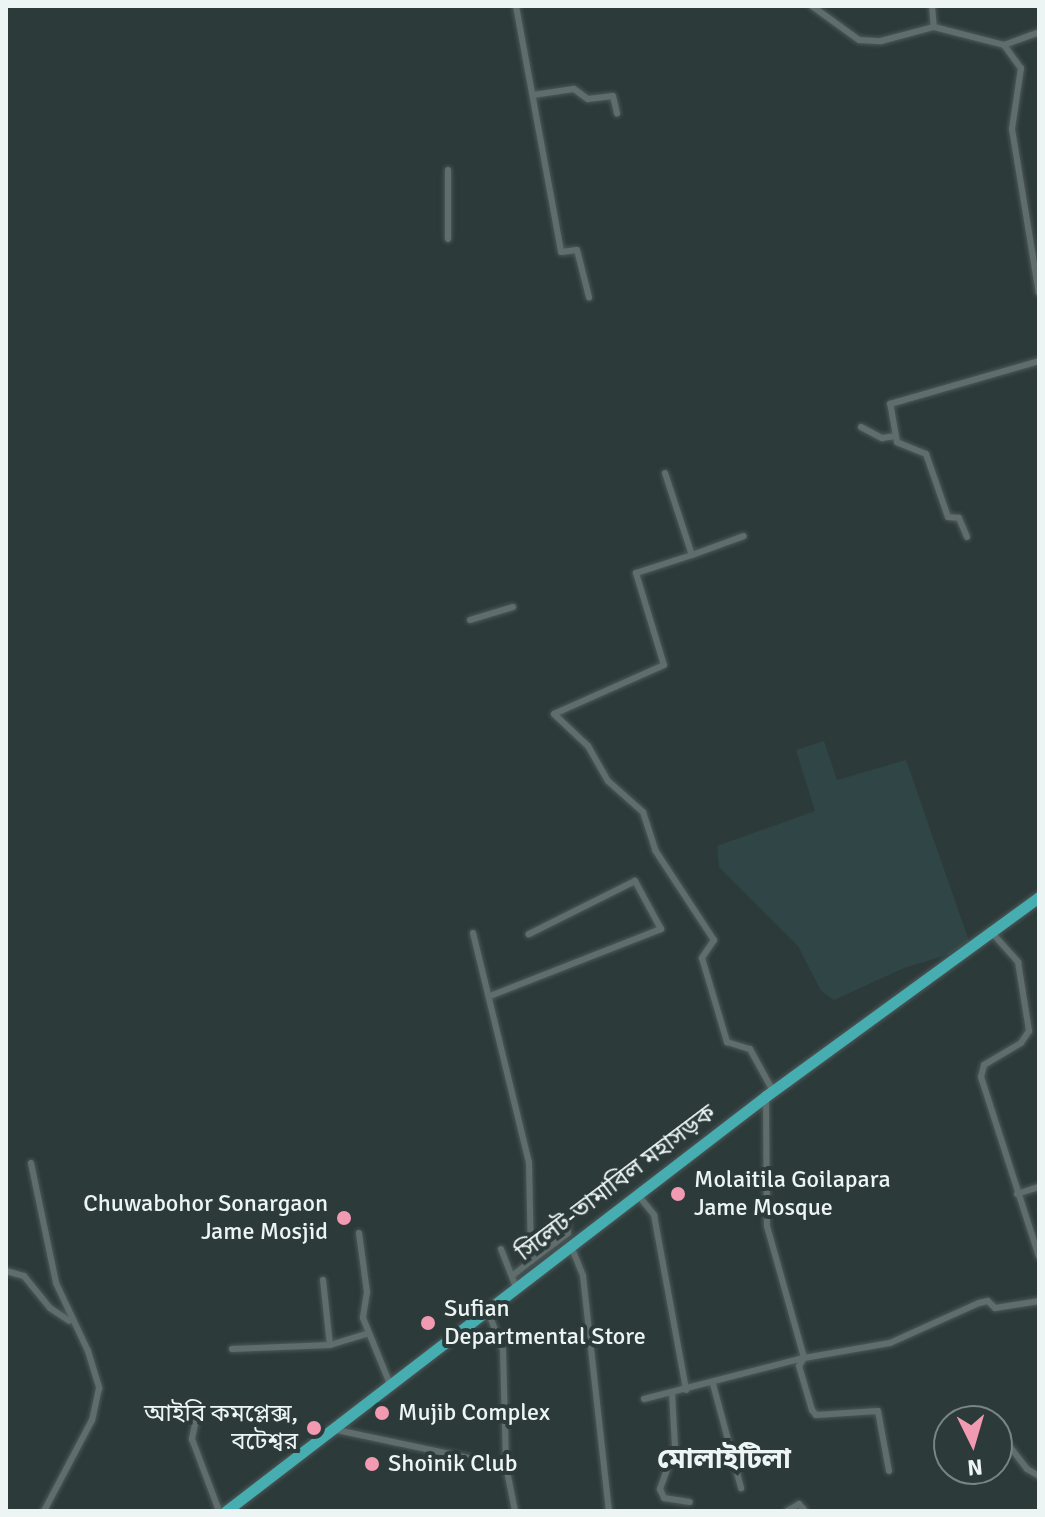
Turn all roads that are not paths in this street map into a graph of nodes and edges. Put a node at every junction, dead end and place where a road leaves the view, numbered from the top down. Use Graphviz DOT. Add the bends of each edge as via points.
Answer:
graph roads {
  1 [pos="516,6"];
  2 [pos="812,6"];
  3 [pos="932,6"];
  4 [pos="934,27"];
  5 [pos="1039,32"];
  6 [pos="1004,45"];
  7 [pos="533,95"];
  8 [pos="617,114"];
  9 [pos="448,170"];
  10 [pos="448,239"];
  11 [pos="1039,293"];
  12 [pos="589,297"];
  13 [pos="1039,361"];
  14 [pos="861,427"];
  15 [pos="896,436"];
  16 [pos="665,473"];
  17 [pos="744,536"];
  18 [pos="967,537"];
  19 [pos="692,555"];
  20 [pos="513,607"];
  21 [pos="470,620"];
  22 [pos="1039,897"];
  23 [pos="473,933"];
  24 [pos="529,934"];
  25 [pos="993,934"];
  26 [pos="490,996"];
  27 [pos="770,1093"];
  28 [pos="31,1163"];
  29 [pos="1039,1187"];
  30 [pos="637,1194"];
  31 [pos="1017,1194"];
  32 [pos="567,1224"];
  33 [pos="359,1233"];
  34 [pos="571,1246"];
  35 [pos="501,1249"];
  36 [pos="1039,1257"];
  37 [pos="531,1261"];
  38 [pos="6,1271"];
  39 [pos="323,1280"];
  40 [pos="514,1281"];
  41 [pos="1039,1301"];
  42 [pos="487,1309"];
  43 [pos="72,1323"];
  44 [pos="367,1334"];
  45 [pos="330,1345"];
  46 [pos="232,1349"];
  47 [pos="804,1358"];
  48 [pos="390,1384"];
  49 [pos="713,1384"];
  50 [pos="686,1390"];
  51 [pos="672,1393"];
  52 [pos="644,1399"];
  53 [pos="197,1415"];
  54 [pos="332,1429"];
  55 [pos="1013,1451"];
  56 [pos="506,1466"];
  57 [pos="889,1471"];
  58 [pos="1039,1476"];
  59 [pos="741,1488"];
  60 [pos="690,1502"];
  61 [pos="44,1511"];
  62 [pos="219,1511"];
  63 [pos="226,1511"];
  64 [pos="515,1511"];
  65 [pos="609,1511"];
  66 [pos="787,1511"];
  67 [pos="805,1511"];
  1 -- 7 [label="street"];
  2 -- 4 [label="street" via="859,40 881,41"];
  3 -- 4 [label="street"];
  4 -- 6 [label="street"];
  5 -- 6 [label="street"];
  6 -- 11 [label="street" via="1021,68 1012,129"];
  7 -- 8 [label="street" via="574,89 588,99 613,96"];
  7 -- 12 [label="street" via="561,252 577,250"];
  9 -- 10 [label="street"];
  13 -- 15 [label="street" via="890,404"];
  14 -- 15 [label="street" via="882,438"];
  15 -- 18 [label="street" via="897,442 926,454 948,517 959,518"];
  16 -- 19 [label="street"];
  17 -- 19 [label="street"];
  19 -- 27 [label="street" via="636,573 664,665 554,714 588,746 608,781 643,812 655,850 714,940 702,958 727,1042 750,1049"];
  20 -- 21 [label="street"];
  22 -- 25 [label="highway, সিলেট-তামাবিল মহাসড়ক"];
  23 -- 26 [label="street"];
  24 -- 26 [label="street" via="635,881 661,929"];
  25 -- 27 [label="highway, সিলেট-তামাবিল মহাসড়ক"];
  25 -- 31 [label="street" via="1018,962 1027,999 1029,1031 1021,1043 984,1065 981,1077"];
  26 -- 37 [label="street" via="529,1162"];
  27 -- 30 [label="highway, সিলেট-তামাবিল মহাসড়ক"];
  27 -- 47 [label="street" via="767,1226"];
  28 -- 43 [label="street" via="56,1283"];
  29 -- 31 [label="street"];
  30 -- 34 [label="highway, সিলেট-তামাবিল মহাসড়ক"];
  30 -- 50 [label="street" via="654,1215"];
  31 -- 36 [label="street"];
  32 -- 37 [label="street" via="568,1233"];
  33 -- 44 [label="street"];
  34 -- 40 [label="highway, সিলেট-তামাবিল মহাসড়ক"];
  34 -- 65 [label="street" via="583,1276"];
  35 -- 40 [label="street"];
  37 -- 40 [label="street"];
  38 -- 43 [label="street" via="24,1276 50,1308"];
  39 -- 45 [label="street"];
  40 -- 42 [label="highway, সিলেট-তামাবিল মহাসড়ক"];
  41 -- 47 [label="street" via="995,1308 988,1301 979,1303 890,1343"];
  42 -- 48 [label="highway, সিলেট-তামাবিল মহাসড়ক"];
  42 -- 56 [label="street" via="503,1350"];
  43 -- 61 [label="street" via="88,1351 99,1388 92,1420"];
  44 -- 45 [label="street"];
  44 -- 48 [label="street"];
  45 -- 46 [label="street"];
  47 -- 49 [label="street"];
  47 -- 57 [label="street" via="799,1366 816,1415 874,1409 883,1416"];
  48 -- 54 [label="highway, সিলেট-তামাবিল মহাসড়ক"];
  49 -- 50 [label="street"];
  49 -- 59 [label="street"];
  50 -- 51 [label="street"];
  51 -- 52 [label="street"];
  51 -- 60 [label="street" via="675,1447 660,1489 664,1498"];
  53 -- 62 [label="street" via="192,1439"];
  54 -- 56 [label="street"];
  54 -- 63 [label="highway, সিলেট-তামাবিল মহাসড়ক"];
  55 -- 58 [label="street"];
  56 -- 64 [label="street"];
  66 -- 67 [label="street" via="799,1504"];
}
